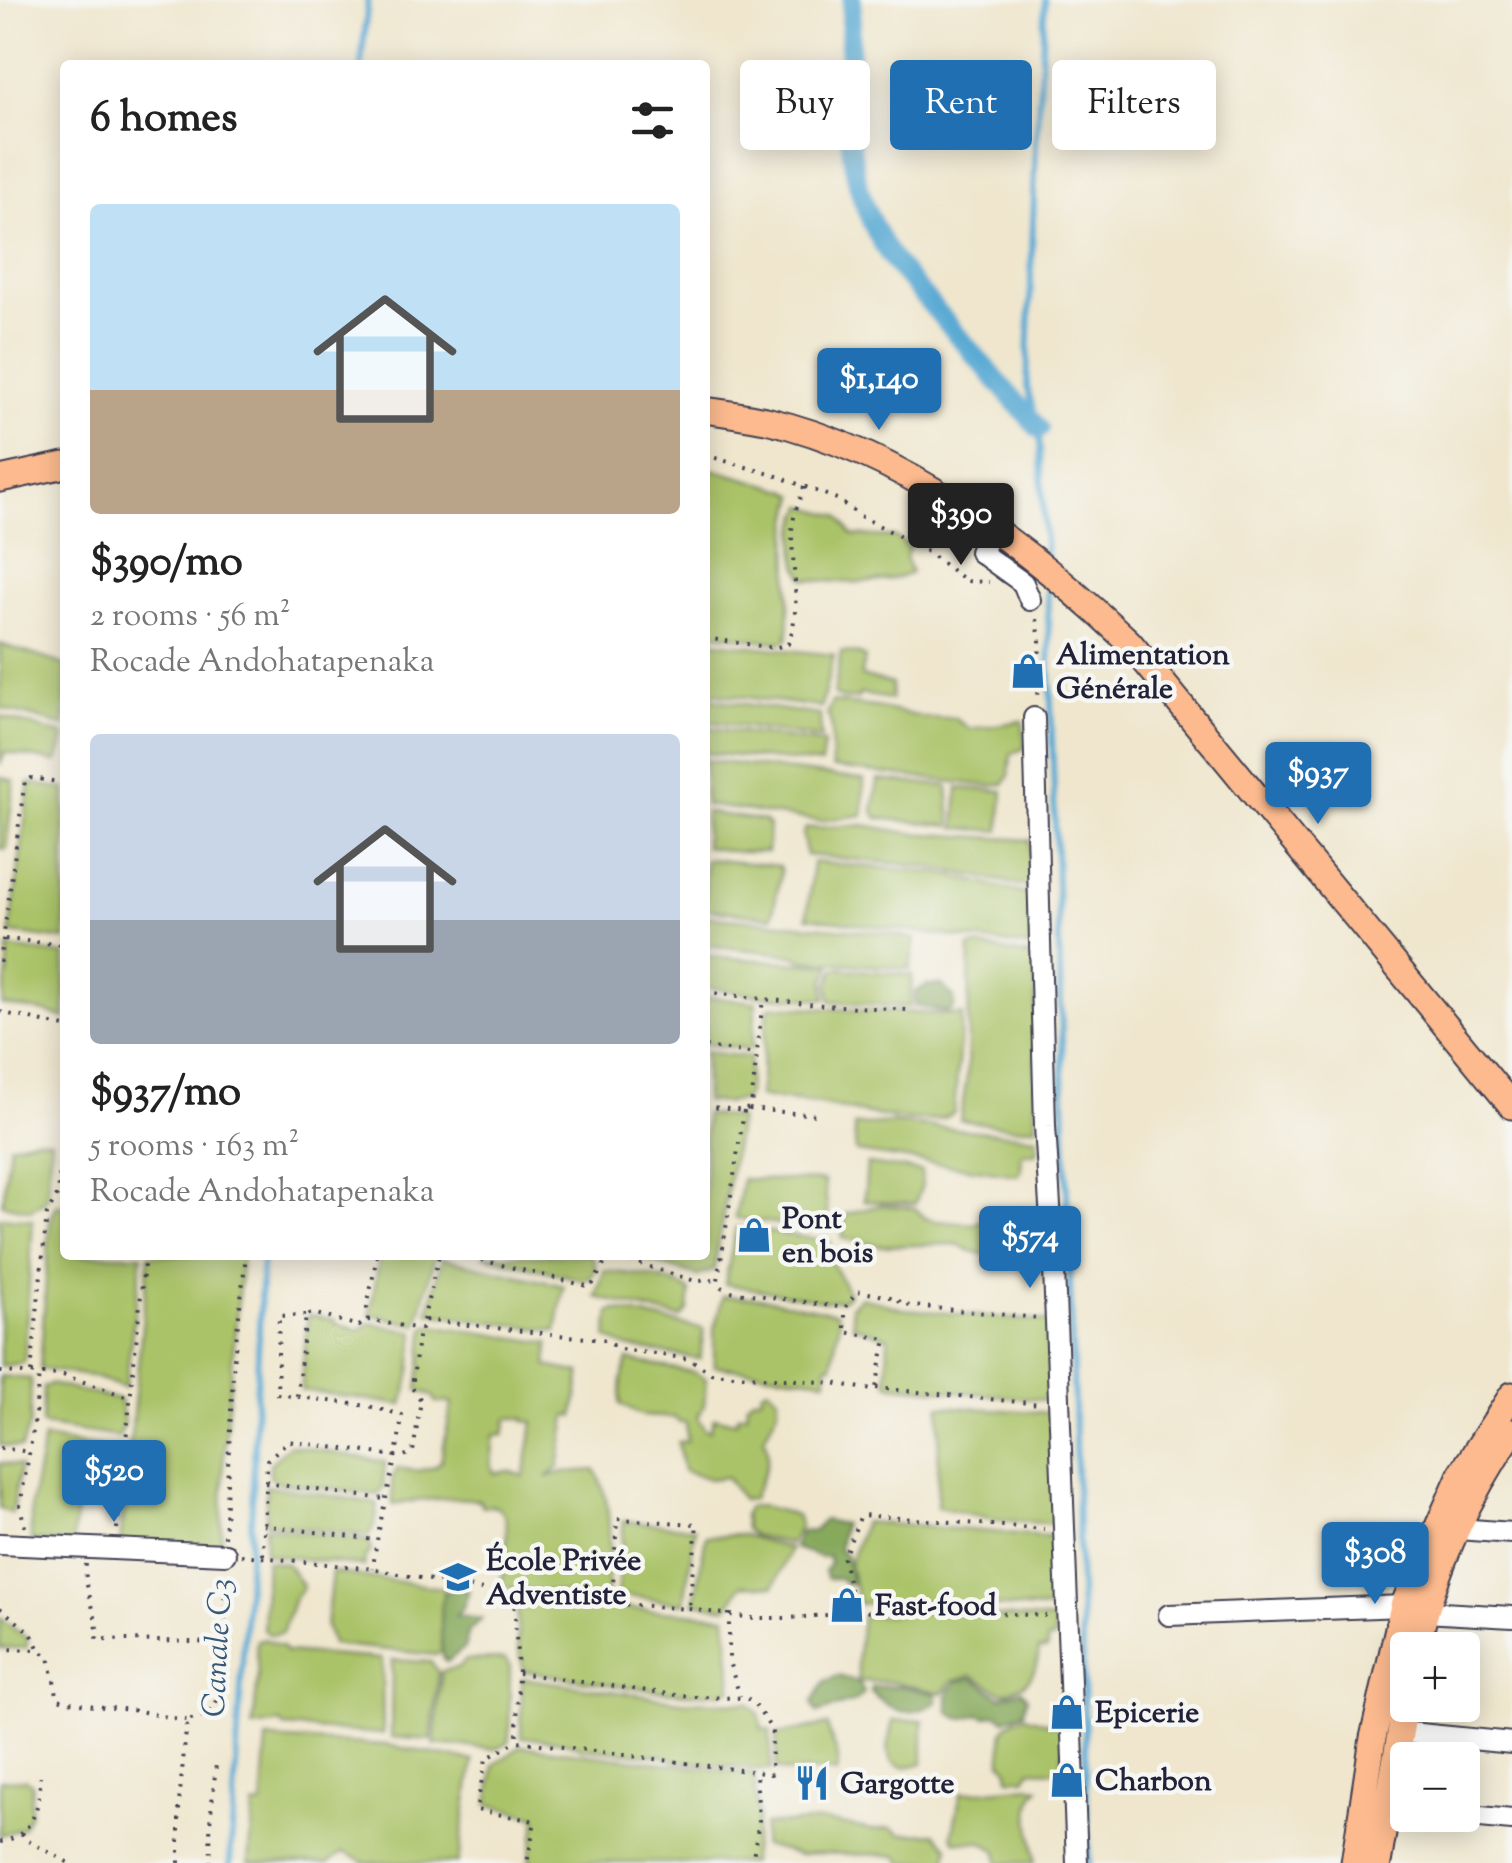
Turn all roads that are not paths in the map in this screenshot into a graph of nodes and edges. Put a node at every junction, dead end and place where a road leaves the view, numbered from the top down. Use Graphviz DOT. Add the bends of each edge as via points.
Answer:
graph roads {
  1 [pos="710,411"];
  2 [pos="60,466"];
  3 [pos="0,478"];
  4 [pos="993,529"];
  5 [pos="1030,600"];
  6 [pos="1034,713"];
  7 [pos="1512,1106"];
  8 [pos="1512,1395"];
  9 [pos="1512,1432"];
  10 [pos="1458,1529"];
  11 [pos="1512,1533"];
  12 [pos="0,1544"];
  13 [pos="224,1556"];
  14 [pos="1413,1609"];
  15 [pos="1169,1615"];
  16 [pos="1512,1617"];
  17 [pos="1415,1632"];
  18 [pos="1400,1722"];
  19 [pos="1398,1732"];
  20 [pos="1398,1742"];
  21 [pos="1512,1743"];
  22 [pos="1480,1817"];
  23 [pos="1512,1820"];
  24 [pos="1390,1829"];
  25 [pos="1077,1863"];
  26 [pos="1354,1863"];
  27 [pos="1378,1863"];
  1 -- 4 [label="main road" via="836,444"];
  2 -- 3 [label="main road"];
  4 -- 5 [label="street" via="980,552 1024,583"];
  4 -- 7 [label="main road" via="1129,642"];
  6 -- 25 [label="street" via="1044,1126"];
  8 -- 14 [label="main road" via="1461,1474"];
  9 -- 10 [label="main road"];
  10 -- 11 [label="street"];
  10 -- 14 [label="main road"];
  12 -- 13 [label="street"];
  14 -- 15 [label="street"];
  14 -- 16 [label="street"];
  14 -- 17 [label="main road"];
  14 -- 26 [label="main road" via="1374,1738"];
  18 -- 19 [label="main road"];
  19 -- 20 [label="main road"];
  19 -- 21 [label="street"];
  22 -- 23 [label="street"];
  24 -- 27 [label="main road"];
}
